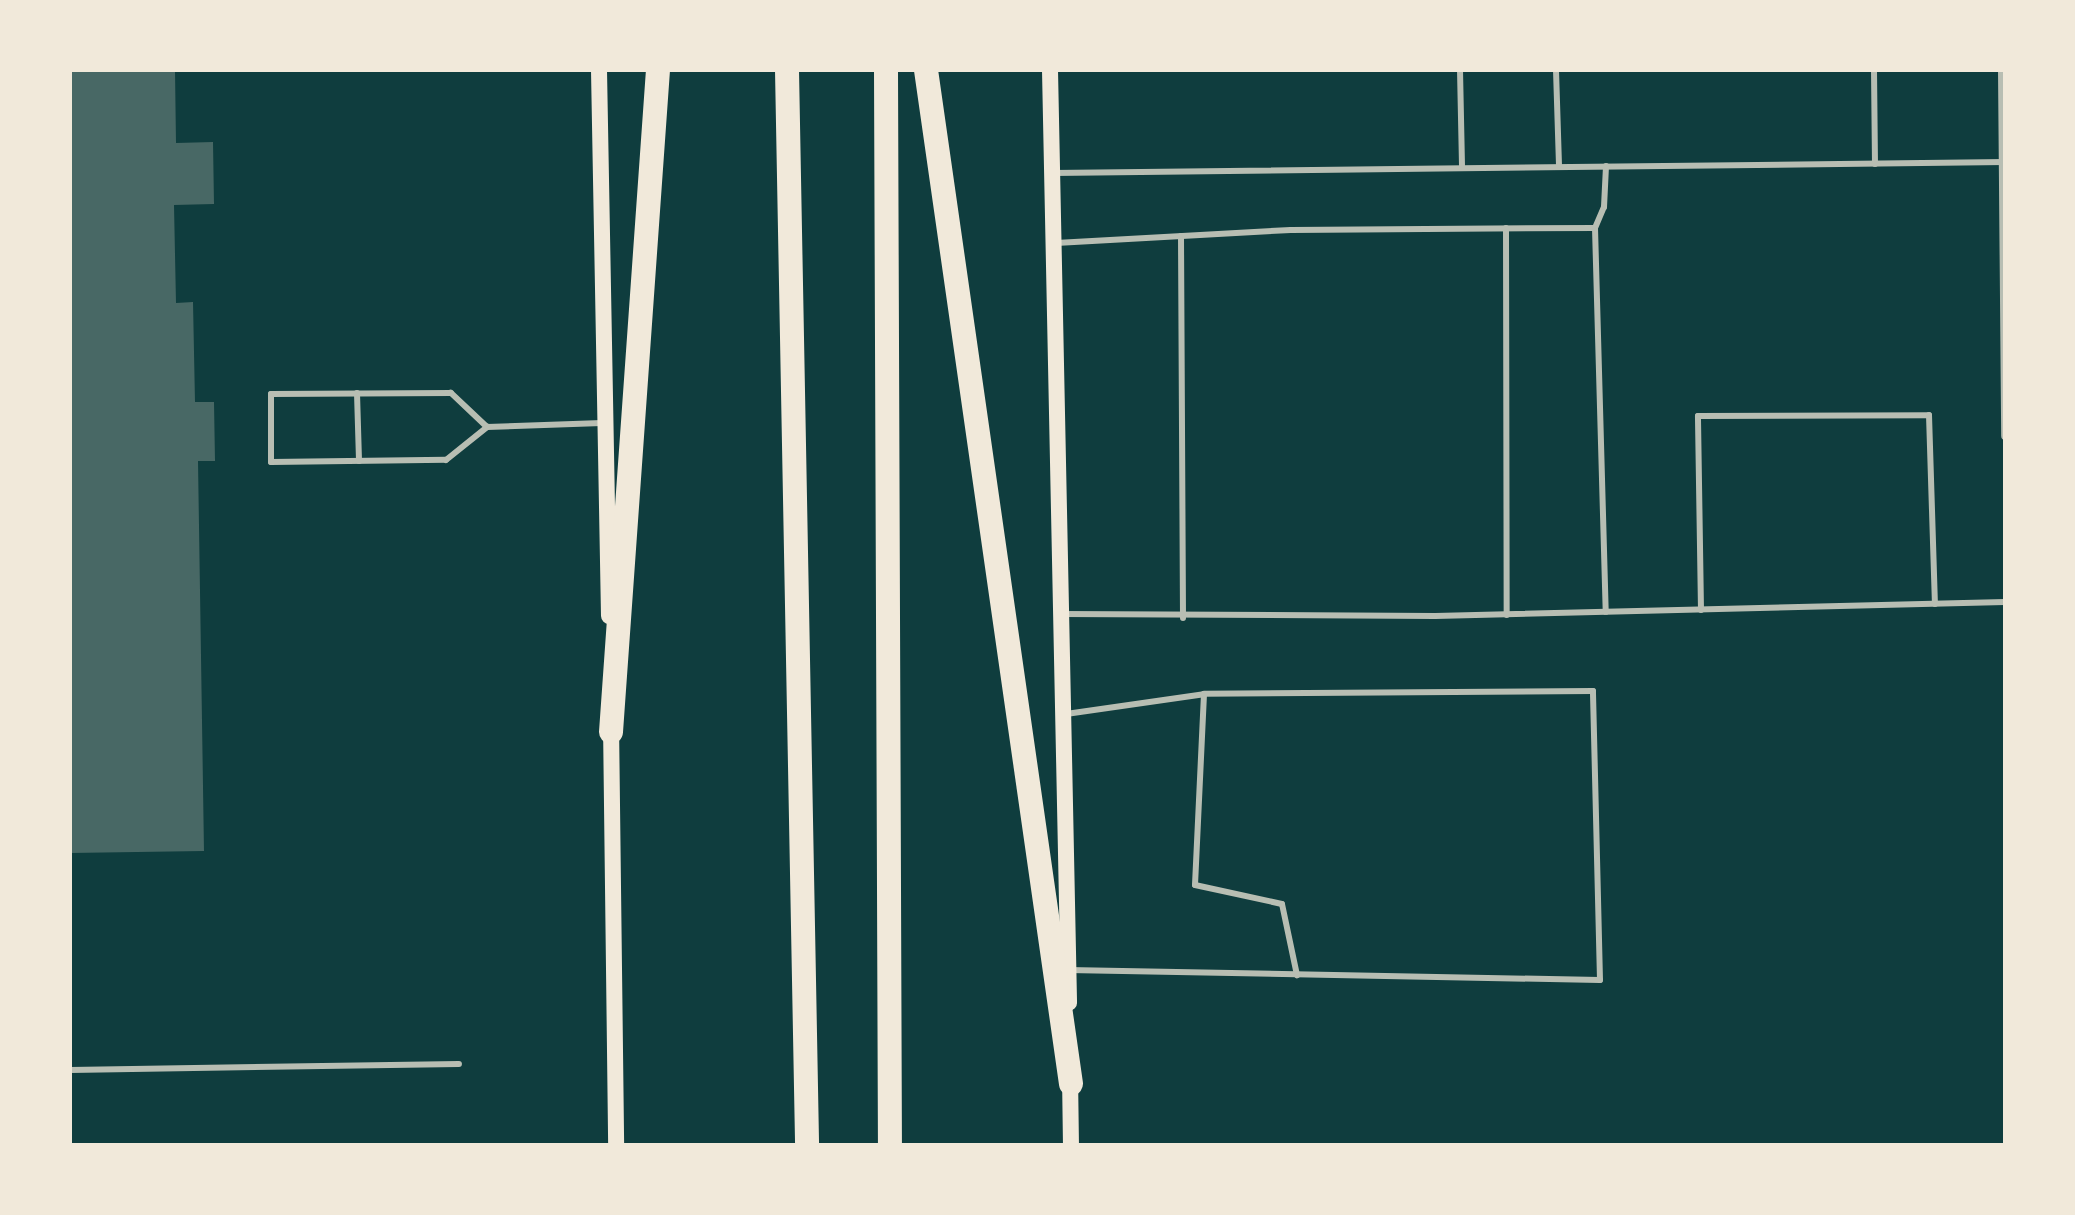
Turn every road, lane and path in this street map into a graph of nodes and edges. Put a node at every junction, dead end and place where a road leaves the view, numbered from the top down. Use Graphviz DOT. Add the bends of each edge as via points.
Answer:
graph roads {
  1 [pos="599,70"];
  2 [pos="658,70"];
  3 [pos="787,70"];
  4 [pos="886,70"];
  5 [pos="926,70"];
  6 [pos="1050,70"];
  7 [pos="1460,70"];
  8 [pos="1556,70"];
  9 [pos="1874,70"];
  10 [pos="2002,70"];
  11 [pos="2004,162"];
  12 [pos="1875,164"];
  13 [pos="1606,166"];
  14 [pos="1559,167"];
  15 [pos="1462,168"];
  16 [pos="1052,173"];
  17 [pos="1506,228"];
  18 [pos="1595,228"];
  19 [pos="1181,236"];
  20 [pos="1053,243"];
  21 [pos="357,393"];
  22 [pos="606,423"];
  23 [pos="487,427"];
  24 [pos="2005,436"];
  25 [pos="359,461"];
  26 [pos="2005,602"];
  27 [pos="1935,604"];
  28 [pos="1701,610"];
  29 [pos="1606,612"];
  30 [pos="1061,614"];
  31 [pos="1507,615"];
  32 [pos="1183,618"];
  33 [pos="1204,694"];
  34 [pos="1063,714"];
  35 [pos="611,732"];
  36 [pos="1068,970"];
  37 [pos="1297,975"];
  38 [pos="459,1064"];
  39 [pos="70,1070"];
  40 [pos="1071,1084"];
  41 [pos="616,1145"];
  42 [pos="807,1145"];
  43 [pos="890,1145"];
  44 [pos="1071,1145"];
  1 -- 22 [label="main road"];
  2 -- 35 [label="highway"];
  3 -- 42 [label="highway"];
  4 -- 43 [label="highway"];
  5 -- 40 [label="highway"];
  6 -- 16 [label="main road"];
  7 -- 15 [label="lane"];
  8 -- 14 [label="lane"];
  9 -- 12 [label="lane"];
  10 -- 11 [label="street"];
  11 -- 12 [label="lane"];
  11 -- 24 [label="street"];
  12 -- 13 [label="lane"];
  13 -- 14 [label="lane"];
  13 -- 18 [label="lane" via="1604,207"];
  14 -- 15 [label="lane"];
  15 -- 16 [label="lane"];
  16 -- 20 [label="main road"];
  17 -- 18 [label="lane"];
  17 -- 19 [label="lane"];
  17 -- 31 [label="lane"];
  18 -- 29 [label="lane"];
  19 -- 20 [label="lane"];
  19 -- 32 [label="lane"];
  20 -- 30 [label="main road"];
  21 -- 23 [label="lane" via="451,393"];
  21 -- 25 [label="lane"];
  21 -- 25 [label="lane" via="271,394 271,462"];
  22 -- 23 [label="lane"];
  22 -- 35 [label="main road"];
  23 -- 25 [label="lane" via="446,460"];
  26 -- 27 [label="lane"];
  27 -- 28 [label="lane"];
  27 -- 28 [label="lane" via="1929,415 1698,416"];
  28 -- 29 [label="lane"];
  29 -- 31 [label="lane"];
  30 -- 32 [label="lane"];
  30 -- 34 [label="main road"];
  31 -- 32 [label="lane"];
  33 -- 34 [label="lane"];
  33 -- 37 [label="lane" via="1195,885 1282,904"];
  33 -- 37 [label="lane" via="1593,691 1600,980"];
  34 -- 36 [label="main road"];
  35 -- 41 [label="main road"];
  36 -- 37 [label="lane"];
  36 -- 40 [label="main road"];
  38 -- 39 [label="lane"];
  40 -- 44 [label="main road"];
}
